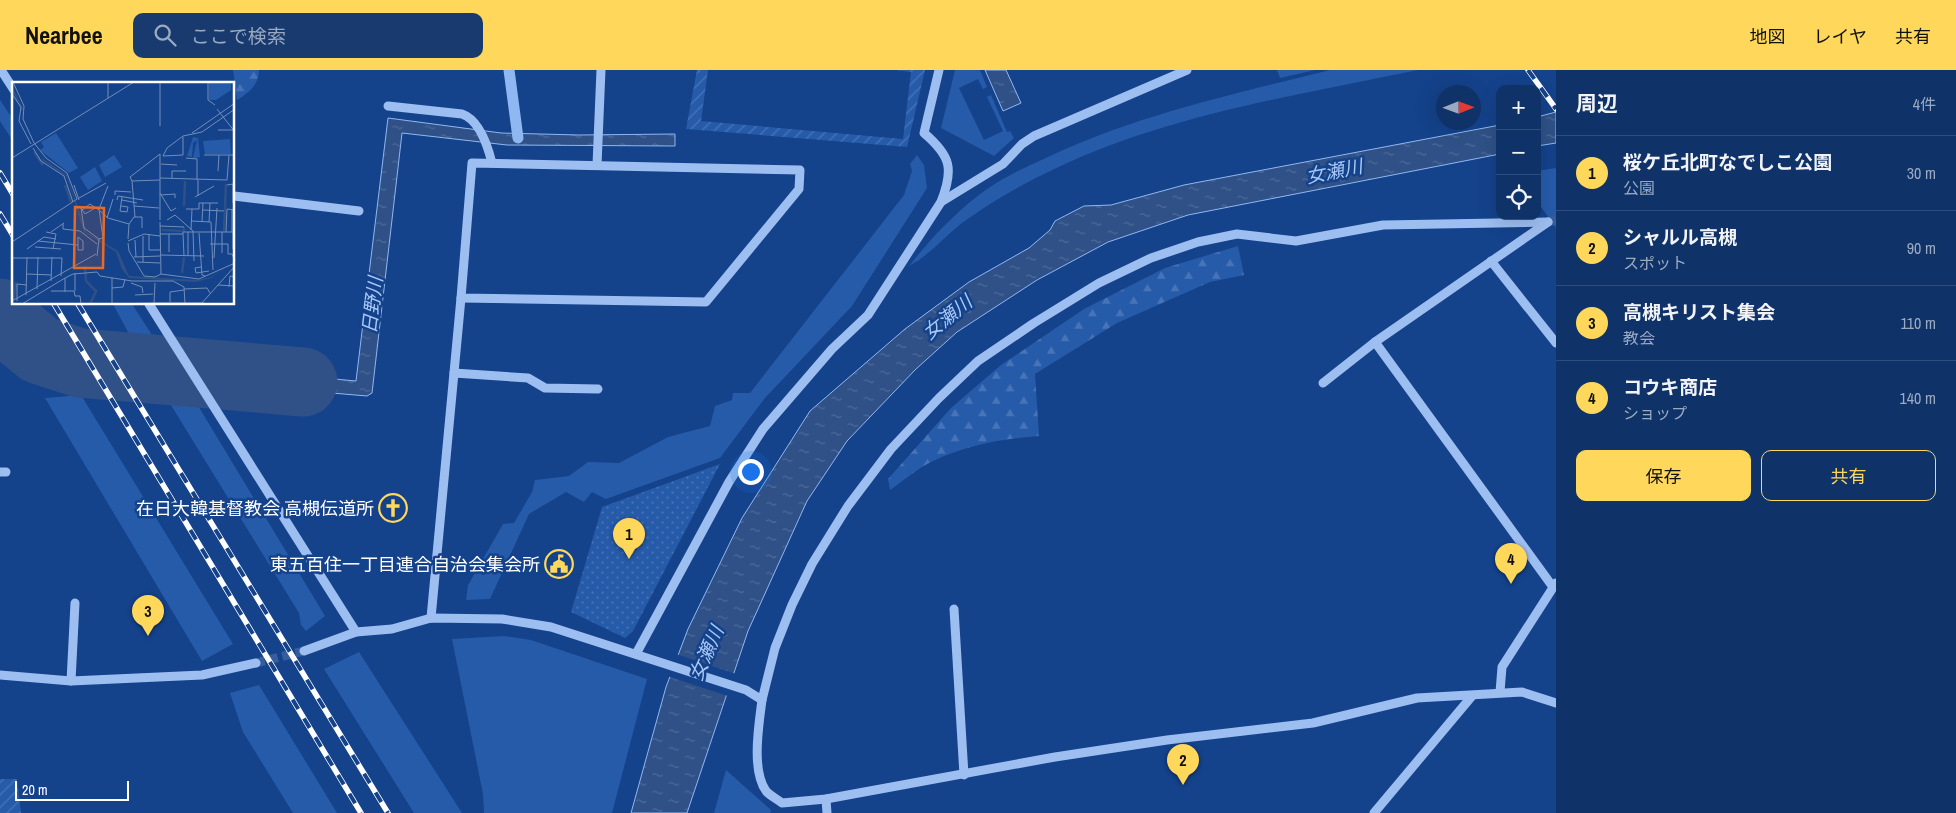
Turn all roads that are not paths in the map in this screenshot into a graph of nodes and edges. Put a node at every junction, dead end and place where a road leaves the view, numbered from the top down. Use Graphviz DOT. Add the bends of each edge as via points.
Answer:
graph roads {
  1 [pos="1,70"];
  2 [pos="601,70"];
  3 [pos="939,70"];
  4 [pos="1187,70"];
  5 [pos="12,87"];
  6 [pos="388,106"];
  7 [pos="492,164"];
  8 [pos="598,165"];
  9 [pos="235,196"];
  10 [pos="941,202"];
  11 [pos="359,211"];
  12 [pos="1491,261"];
  13 [pos="461,298"];
  14 [pos="150,305"];
  15 [pos="1375,342"];
  16 [pos="1556,343"];
  17 [pos="454,373"];
  18 [pos="1323,383"];
  19 [pos="598,389"];
  20 [pos="1554,585"];
  21 [pos="75,603"];
  22 [pos="954,609"];
  23 [pos="430,618"];
  24 [pos="356,632"];
  25 [pos="304,651"];
  26 [pos="636,654"];
  27 [pos="256,662"];
  28 [pos="0,675"];
  29 [pos="71,681"];
  30 [pos="1500,692"];
  31 [pos="1472,696"];
  32 [pos="762,700"];
  33 [pos="1556,703"];
  34 [pos="964,774"];
  35 [pos="826,799"];
  36 [pos="826,813"];
  37 [pos="1374,813"];
  1 -- 5 [label="street"];
  2 -- 8 [label="street"];
  3 -- 10 [label="street" via="924,133 946,155 950,171"];
  4 -- 10 [label="street" via="1034,136 1003,164"];
  6 -- 7 [label="street" via="470,117 489,150"];
  7 -- 8 [label="street"];
  7 -- 13 [label="street" via="472,163"];
  8 -- 13 [label="street" via="800,170 799,189 706,302"];
  9 -- 11 [label="street"];
  10 -- 26 [label="street" via="868,315 832,349 763,429 729,482"];
  12 -- 15 [label="street"];
  12 -- 16 [label="street"];
  12 -- 32 [label="street" via="1548,222 1383,226 1296,240 1237,234 1198,242 1151,258 1099,283 978,361 892,449 848,506 812,564 775,648"];
  13 -- 17 [label="street"];
  14 -- 24 [label="street"];
  15 -- 18 [label="street"];
  15 -- 20 [label="street"];
  17 -- 19 [label="street" via="528,378 545,388"];
  17 -- 23 [label="street"];
  20 -- 30 [label="street" via="1502,667"];
  21 -- 29 [label="street"];
  22 -- 34 [label="street"];
  23 -- 24 [label="street" via="392,629"];
  23 -- 26 [label="street" via="525,622"];
  24 -- 25 [label="street"];
  26 -- 32 [label="street" via="746,690"];
  27 -- 29 [label="street" via="202,675"];
  28 -- 29 [label="street"];
  30 -- 31 [label="street"];
  30 -- 33 [label="street" via="1522,692"];
  31 -- 34 [label="street" via="1417,698 1314,723 1157,742"];
  31 -- 37 [label="street"];
  32 -- 35 [label="street" via="758,769 766,790 782,803"];
  34 -- 35 [label="street"];
  35 -- 36 [label="street"];
}
